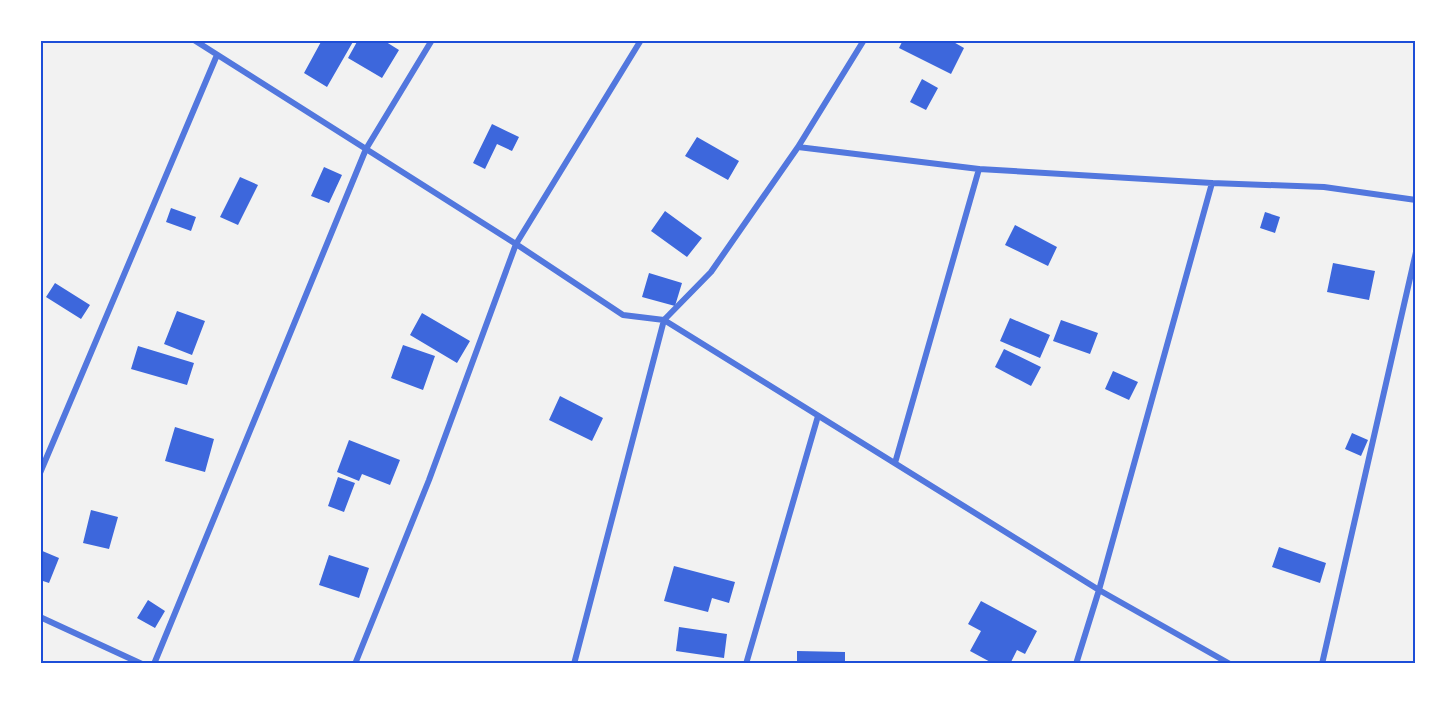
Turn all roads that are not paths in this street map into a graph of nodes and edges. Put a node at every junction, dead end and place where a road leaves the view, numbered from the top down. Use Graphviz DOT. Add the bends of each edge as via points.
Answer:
graph roads {
  1 [pos="194,40"];
  2 [pos="210,40"];
  3 [pos="432,40"];
  4 [pos="641,40"];
  5 [pos="864,40"];
  6 [pos="205,48"];
  7 [pos="217,55"];
  8 [pos="798,147"];
  9 [pos="366,149"];
  10 [pos="979,169"];
  11 [pos="1212,183"];
  12 [pos="1416,200"];
  13 [pos="516,244"];
  14 [pos="1416,252"];
  15 [pos="663,320"];
  16 [pos="818,416"];
  17 [pos="895,463"];
  18 [pos="40,473"];
  19 [pos="1099,590"];
  20 [pos="40,617"];
  21 [pos="142,663"];
  22 [pos="154,663"];
  23 [pos="356,663"];
  24 [pos="574,663"];
  25 [pos="746,663"];
  26 [pos="1076,663"];
  27 [pos="1230,663"];
  28 [pos="1322,663"];
  1 -- 6 [label="street"];
  2 -- 6 [label="street"];
  3 -- 9 [label="street"];
  4 -- 13 [label="street"];
  5 -- 8 [label="street"];
  6 -- 7 [label="street"];
  7 -- 9 [label="street"];
  7 -- 18 [label="street"];
  8 -- 10 [label="street"];
  8 -- 15 [label="street" via="711,272"];
  9 -- 13 [label="street"];
  9 -- 22 [label="street"];
  10 -- 11 [label="street"];
  10 -- 17 [label="street"];
  11 -- 12 [label="street" via="1324,187"];
  11 -- 19 [label="street"];
  13 -- 15 [label="street" via="623,315"];
  13 -- 23 [label="street"];
  14 -- 28 [label="street"];
  15 -- 16 [label="street"];
  15 -- 24 [label="street"];
  16 -- 17 [label="street"];
  16 -- 25 [label="street"];
  17 -- 19 [label="street"];
  19 -- 26 [label="street"];
  19 -- 27 [label="street"];
  20 -- 21 [label="street"];
}
